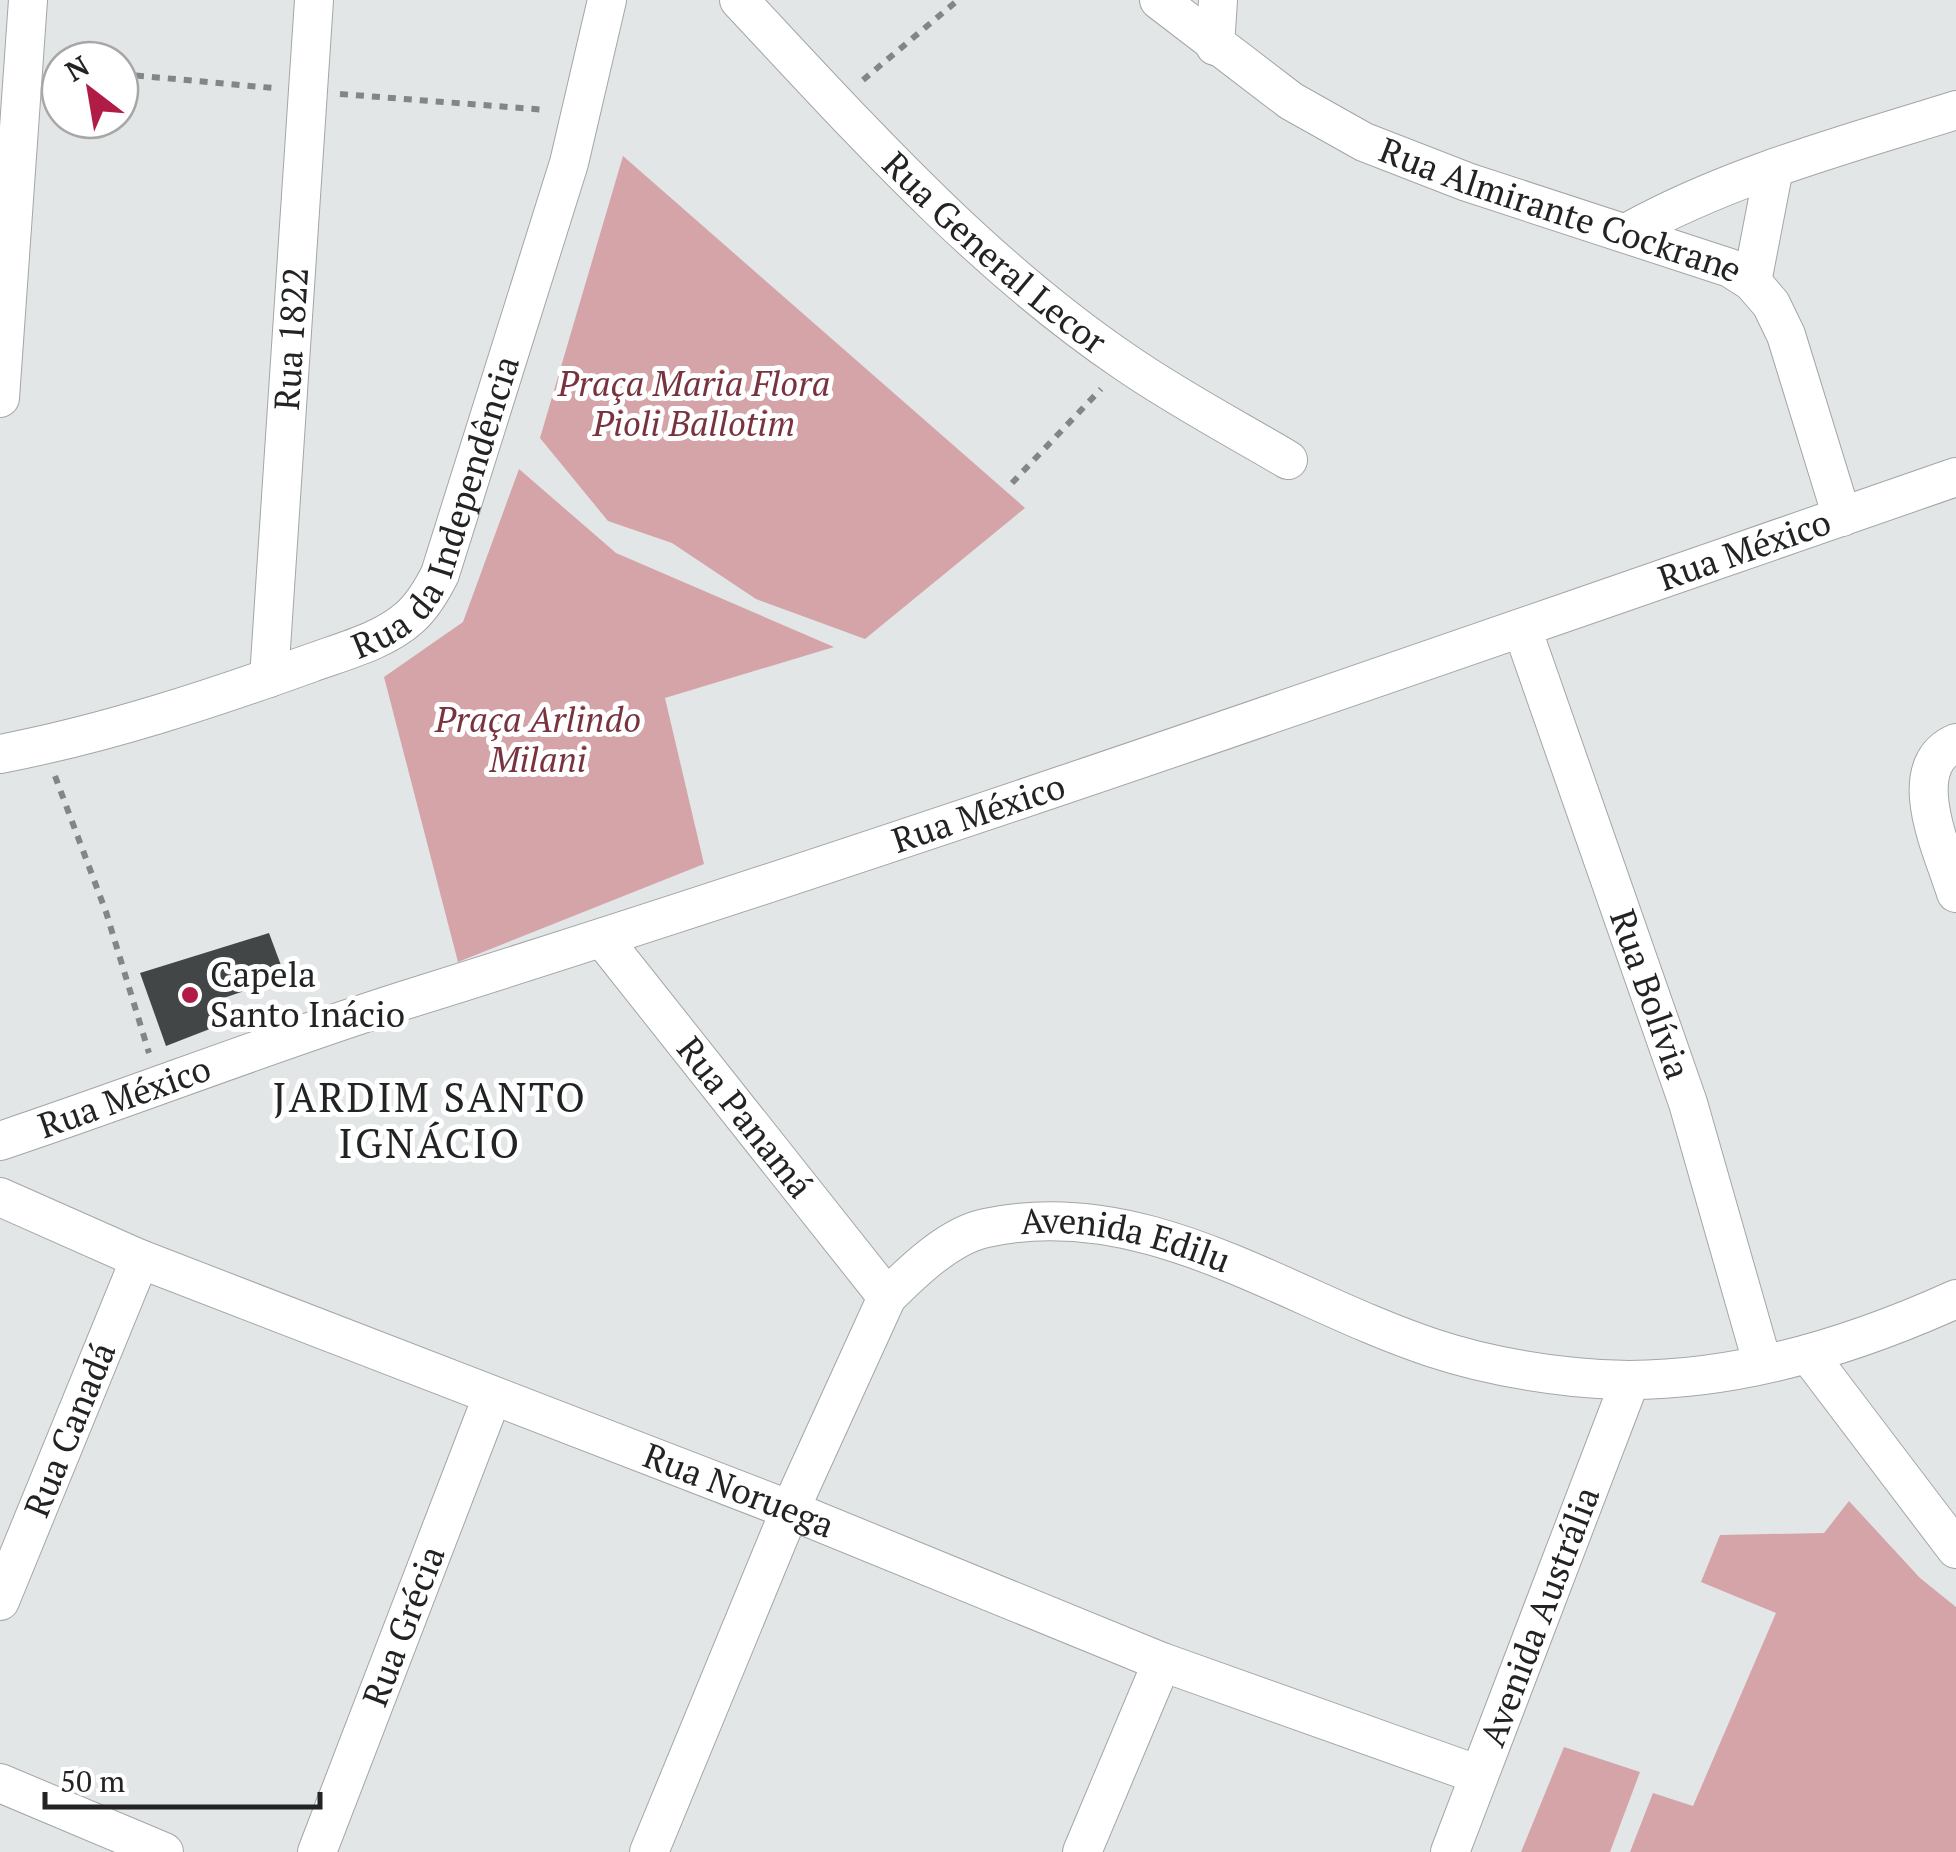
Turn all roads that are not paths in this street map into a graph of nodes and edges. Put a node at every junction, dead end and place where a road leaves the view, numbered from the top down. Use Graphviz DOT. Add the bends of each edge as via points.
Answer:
graph roads {
  1 [pos="28,0"];
  2 [pos="314,0"];
  3 [pos="607,0"];
  4 [pos="739,0"];
  5 [pos="1160,0"];
  6 [pos="1218,0"];
  7 [pos="1215,46"];
  8 [pos="1956,110"];
  9 [pos="1774,168"];
  10 [pos="1628,232"];
  11 [pos="1752,282"];
  12 [pos="0,398"];
  13 [pos="1288,460"];
  14 [pos="1956,477"];
  15 [pos="1842,517"];
  16 [pos="1523,630"];
  17 [pos="269,678"];
  18 [pos="1956,742"];
  19 [pos="0,754"];
  20 [pos="1956,892"];
  21 [pos="603,939"];
  22 [pos="0,1140"];
  23 [pos="0,1197"];
  24 [pos="140,1259"];
  25 [pos="887,1297"];
  26 [pos="1956,1298"];
  27 [pos="1808,1354"];
  28 [pos="1762,1362"];
  29 [pos="1630,1381"];
  30 [pos="492,1398"];
  31 [pos="790,1510"];
  32 [pos="1956,1549"];
  33 [pos="0,1601"];
  34 [pos="1162,1662"];
  35 [pos="1479,1775"];
  36 [pos="0,1783"];
  37 [pos="164,1852"];
  38 [pos="317,1852"];
  39 [pos="649,1852"];
  40 [pos="1082,1852"];
  41 [pos="1450,1852"];
  1 -- 12 [label="street"];
  2 -- 17 [label="street, Rua 1822"];
  3 -- 17 [label="street, Rua da Independência" via="583,113 440,574 427,599 384,635"];
  4 -- 13 [label="street, Rua General Lecor" via="980,247 1126,363"];
  5 -- 7 [label="street, Rua Almirante Cockrane"];
  6 -- 7 [label="street"];
  7 -- 10 [label="street, Rua Almirante Cockrane" via="1364,142"];
  8 -- 9 [label="street"];
  9 -- 10 [label="street" via="1684,201"];
  9 -- 11 [label="street"];
  10 -- 11 [label="street, Rua Almirante Cockrane"];
  11 -- 15 [label="street, Rua Almirante Cockrane" via="1772,304 1786,336"];
  14 -- 15 [label="street, Rua México"];
  15 -- 16 [label="street, Rua México"];
  16 -- 21 [label="street, Rua México"];
  16 -- 28 [label="street, Rua Bolívia" via="1688,1103"];
  17 -- 19 [label="street, Rua da Independência"];
  18 -- 20 [label="street" via="1934,762 1928,785"];
  21 -- 22 [label="street, Rua México"];
  21 -- 25 [label="street, Rua Panamá"];
  23 -- 24 [label="street, Rua Noruega"];
  24 -- 30 [label="street, Rua Noruega"];
  24 -- 33 [label="street, Rua Canadá"];
  25 -- 29 [label="street, Avenida Edilu" via="912,1272 983,1228 1086,1221 1158,1235 1432,1348 1503,1366"];
  25 -- 31 [label="street, Avenida Edilu"];
  26 -- 27 [label="street, Avenida Edilu" via="1887,1330"];
  27 -- 28 [label="street, Avenida Edilu"];
  27 -- 32 [label="street"];
  28 -- 29 [label="street, Avenida Edilu"];
  29 -- 35 [label="street, Avenida Austrália"];
  30 -- 31 [label="street, Rua Noruega"];
  30 -- 38 [label="street, Rua Grécia"];
  31 -- 34 [label="street, Rua Noruega"];
  31 -- 39 [label="street, Avenida Edilu"];
  34 -- 35 [label="street, Rua Noruega"];
  34 -- 40 [label="street"];
  35 -- 41 [label="street, Avenida Austrália"];
  36 -- 37 [label="street"];
}
